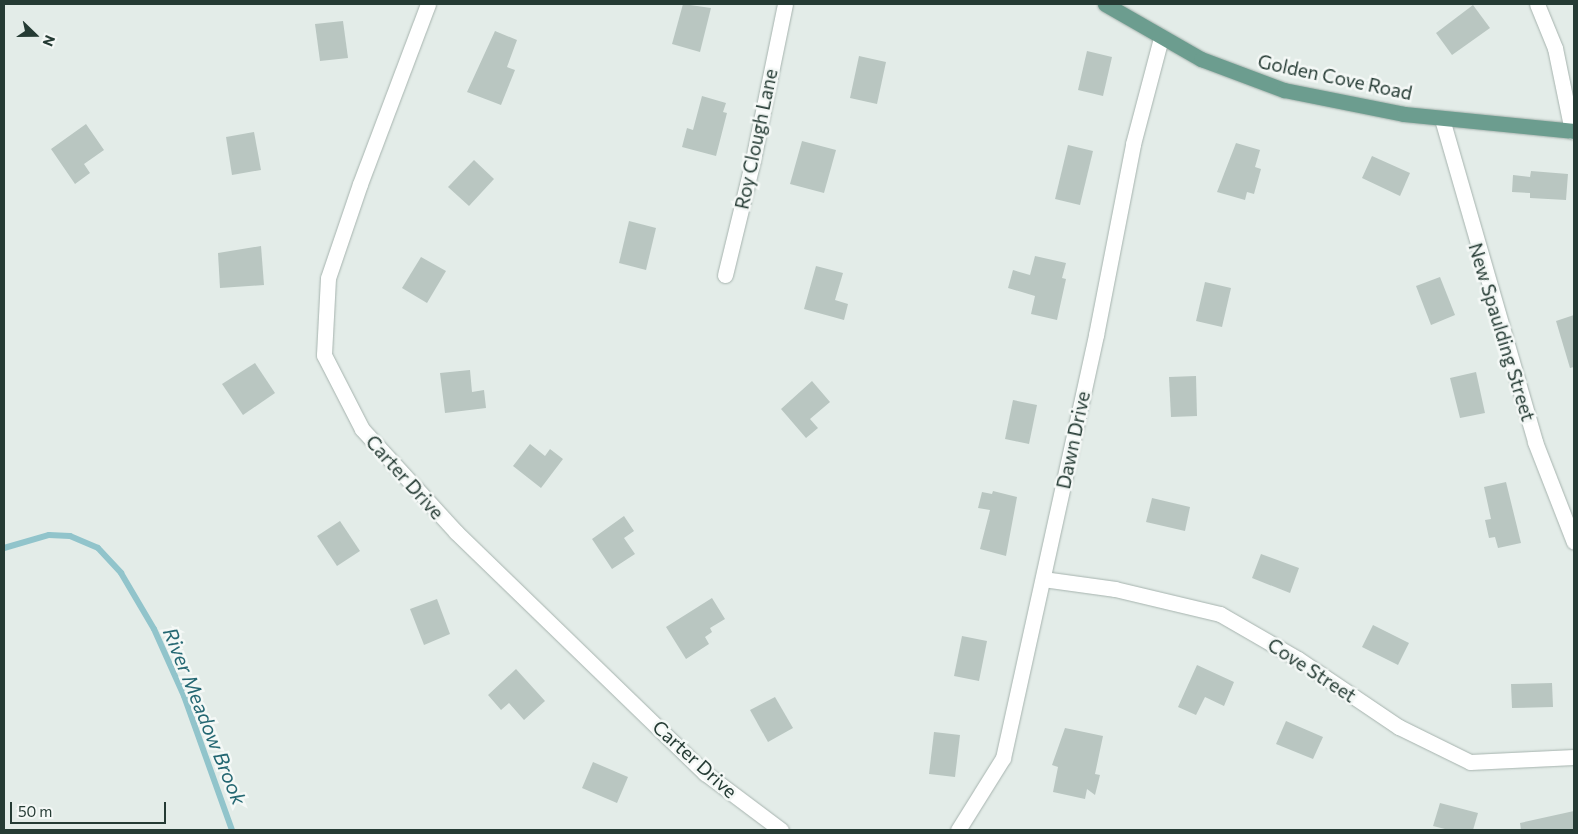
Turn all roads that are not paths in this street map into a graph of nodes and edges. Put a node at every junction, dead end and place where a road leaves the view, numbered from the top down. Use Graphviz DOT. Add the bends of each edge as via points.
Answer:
graph roads {
  1 [pos="428,4"];
  2 [pos="785,4"];
  3 [pos="1106,4"];
  4 [pos="1537,4"];
  5 [pos="1161,38"];
  6 [pos="1442,119"];
  7 [pos="1573,131"];
  8 [pos="725,274"];
  9 [pos="1574,542"];
  10 [pos="1043,579"];
  11 [pos="1574,757"];
  12 [pos="781,830"];
  13 [pos="958,830"];
  1 -- 12 [label="street, Carter Drive" via="328,278 324,355 362,429 456,532 705,773"];
  2 -- 8 [label="street, Roy Clough Lane" via="753,160"];
  3 -- 5 [label="main road, Golden Cove Road"];
  4 -- 7 [label="street" via="1555,48"];
  5 -- 6 [label="main road, Golden Cove Road" via="1246,78 1284,90"];
  5 -- 10 [label="street, Dawn Drive" via="1133,144"];
  6 -- 7 [label="main road, Golden Cove Road"];
  6 -- 9 [label="street, New Spaulding Street" via="1535,442"];
  10 -- 11 [label="street, Cove Street" via="1115,589 1220,614 1298,659 1400,727 1470,762"];
  10 -- 13 [label="street, Dawn Drive" via="1003,758"];
}
